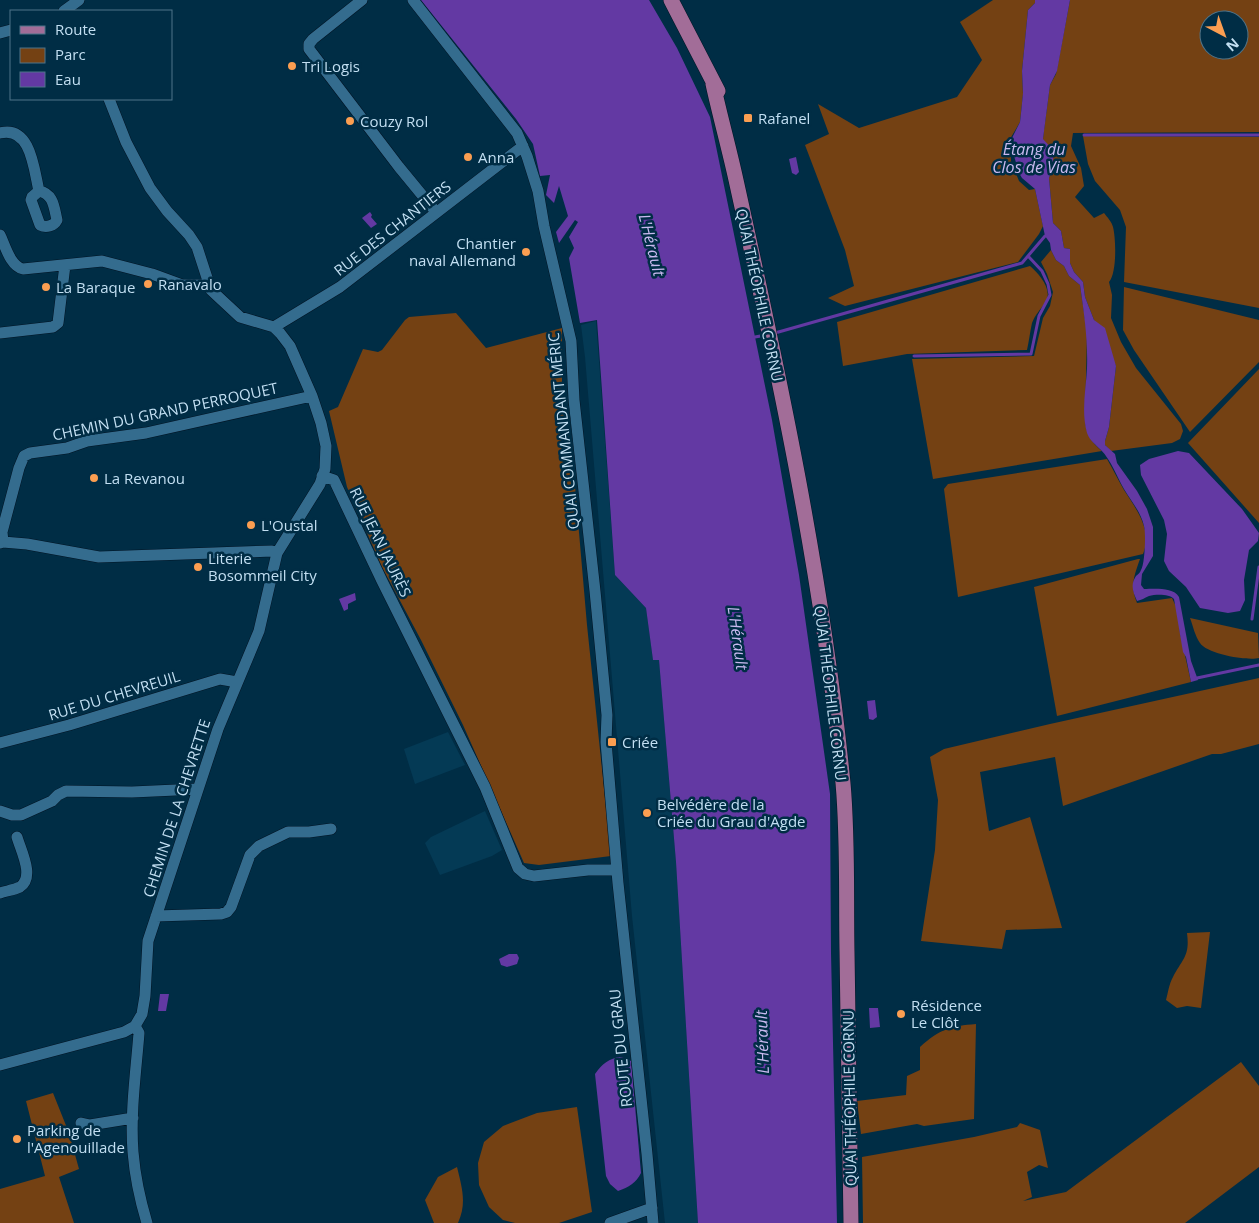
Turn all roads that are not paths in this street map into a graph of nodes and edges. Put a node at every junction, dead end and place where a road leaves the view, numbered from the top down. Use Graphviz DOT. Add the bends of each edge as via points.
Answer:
graph roads {
  1 [pos="362,0"];
  2 [pos="413,0"];
  3 [pos="671,0"];
  4 [pos="108,100"];
  5 [pos="0,133"];
  6 [pos="523,146"];
  7 [pos="39,191"];
  8 [pos="436,212"];
  9 [pos="0,235"];
  10 [pos="65,265"];
  11 [pos="208,285"];
  12 [pos="274,327"];
  13 [pos="0,332"];
  14 [pos="312,396"];
  15 [pos="322,476"];
  16 [pos="2,542"];
  17 [pos="277,553"];
  18 [pos="237,682"];
  19 [pos="0,743"];
  20 [pos="198,789"];
  21 [pos="0,812"];
  22 [pos="331,829"];
  23 [pos="17,837"];
  24 [pos="617,870"];
  25 [pos="0,893"];
  26 [pos="156,916"];
  27 [pos="135,1026"];
  28 [pos="0,1065"];
  29 [pos="133,1118"];
  30 [pos="81,1123"];
  31 [pos="652,1208"];
  32 [pos="147,1223"];
  33 [pos="610,1223"];
  34 [pos="653,1223"];
  35 [pos="851,1223"];
  1 -- 8 [label="street" via="313,39 309,49"];
  2 -- 6 [label="street, QUAI COMMANDANT MÉRIC"];
  3 -- 35 [label="main road, QUAI THÉOPHILE CORNU" via="721,96 733,132 734,172 815,575 829,668 846,835"];
  4 -- 11 [label="street" via="150,188 190,235"];
  5 -- 7 [label="street" via="13,131 24,140"];
  6 -- 8 [label="street, RUE DES CHANTIERS"];
  6 -- 24 [label="street, QUAI COMMANDANT MÉRIC" via="538,190 571,341 574,400 607,716 606,742"];
  8 -- 12 [label="street, RUE DES CHANTIERS" via="340,287"];
  9 -- 10 [label="street" via="17,268"];
  10 -- 11 [label="street" via="102,261 182,285"];
  10 -- 13 [label="street" via="58,323 53,327"];
  11 -- 12 [label="street" via="240,317"];
  12 -- 14 [label="street" via="290,346"];
  14 -- 15 [label="street" via="326,446"];
  14 -- 16 [label="street, CHEMIN DU GRAND PERROQUET" via="146,433 30,453 24,456 20,468"];
  15 -- 17 [label="street, CHEMIN DE LA CHEVRETTE"];
  15 -- 24 [label="street, RUE JEAN JAURÈS" via="334,480 485,787 518,868 534,876"];
  16 -- 17 [label="street" via="99,557"];
  17 -- 18 [label="street, CHEMIN DE LA CHEVRETTE" via="259,631"];
  18 -- 19 [label="street, RUE DU CHEVREUIL" via="220,679"];
  18 -- 20 [label="street, CHEMIN DE LA CHEVRETTE"];
  20 -- 21 [label="street" via="66,791 21,815"];
  20 -- 26 [label="street, CHEMIN DE LA CHEVRETTE"];
  22 -- 26 [label="street" via="288,832 259,846 250,855 227,912"];
  23 -- 25 [label="street" via="28,872 26,879 22,885"];
  24 -- 31 [label="street, ROUTE DU GRAU"];
  26 -- 27 [label="street, CHEMIN DE LA CHEVRETTE" via="148,941 142,1014"];
  27 -- 28 [label="street" via="124,1032"];
  27 -- 29 [label="street" via="139,1033"];
  29 -- 30 [label="street" via="90,1125"];
  29 -- 32 [label="street" via="137,1183"];
  31 -- 33 [label="street"];
  31 -- 34 [label="street, ROUTE DU GRAU"];
}
